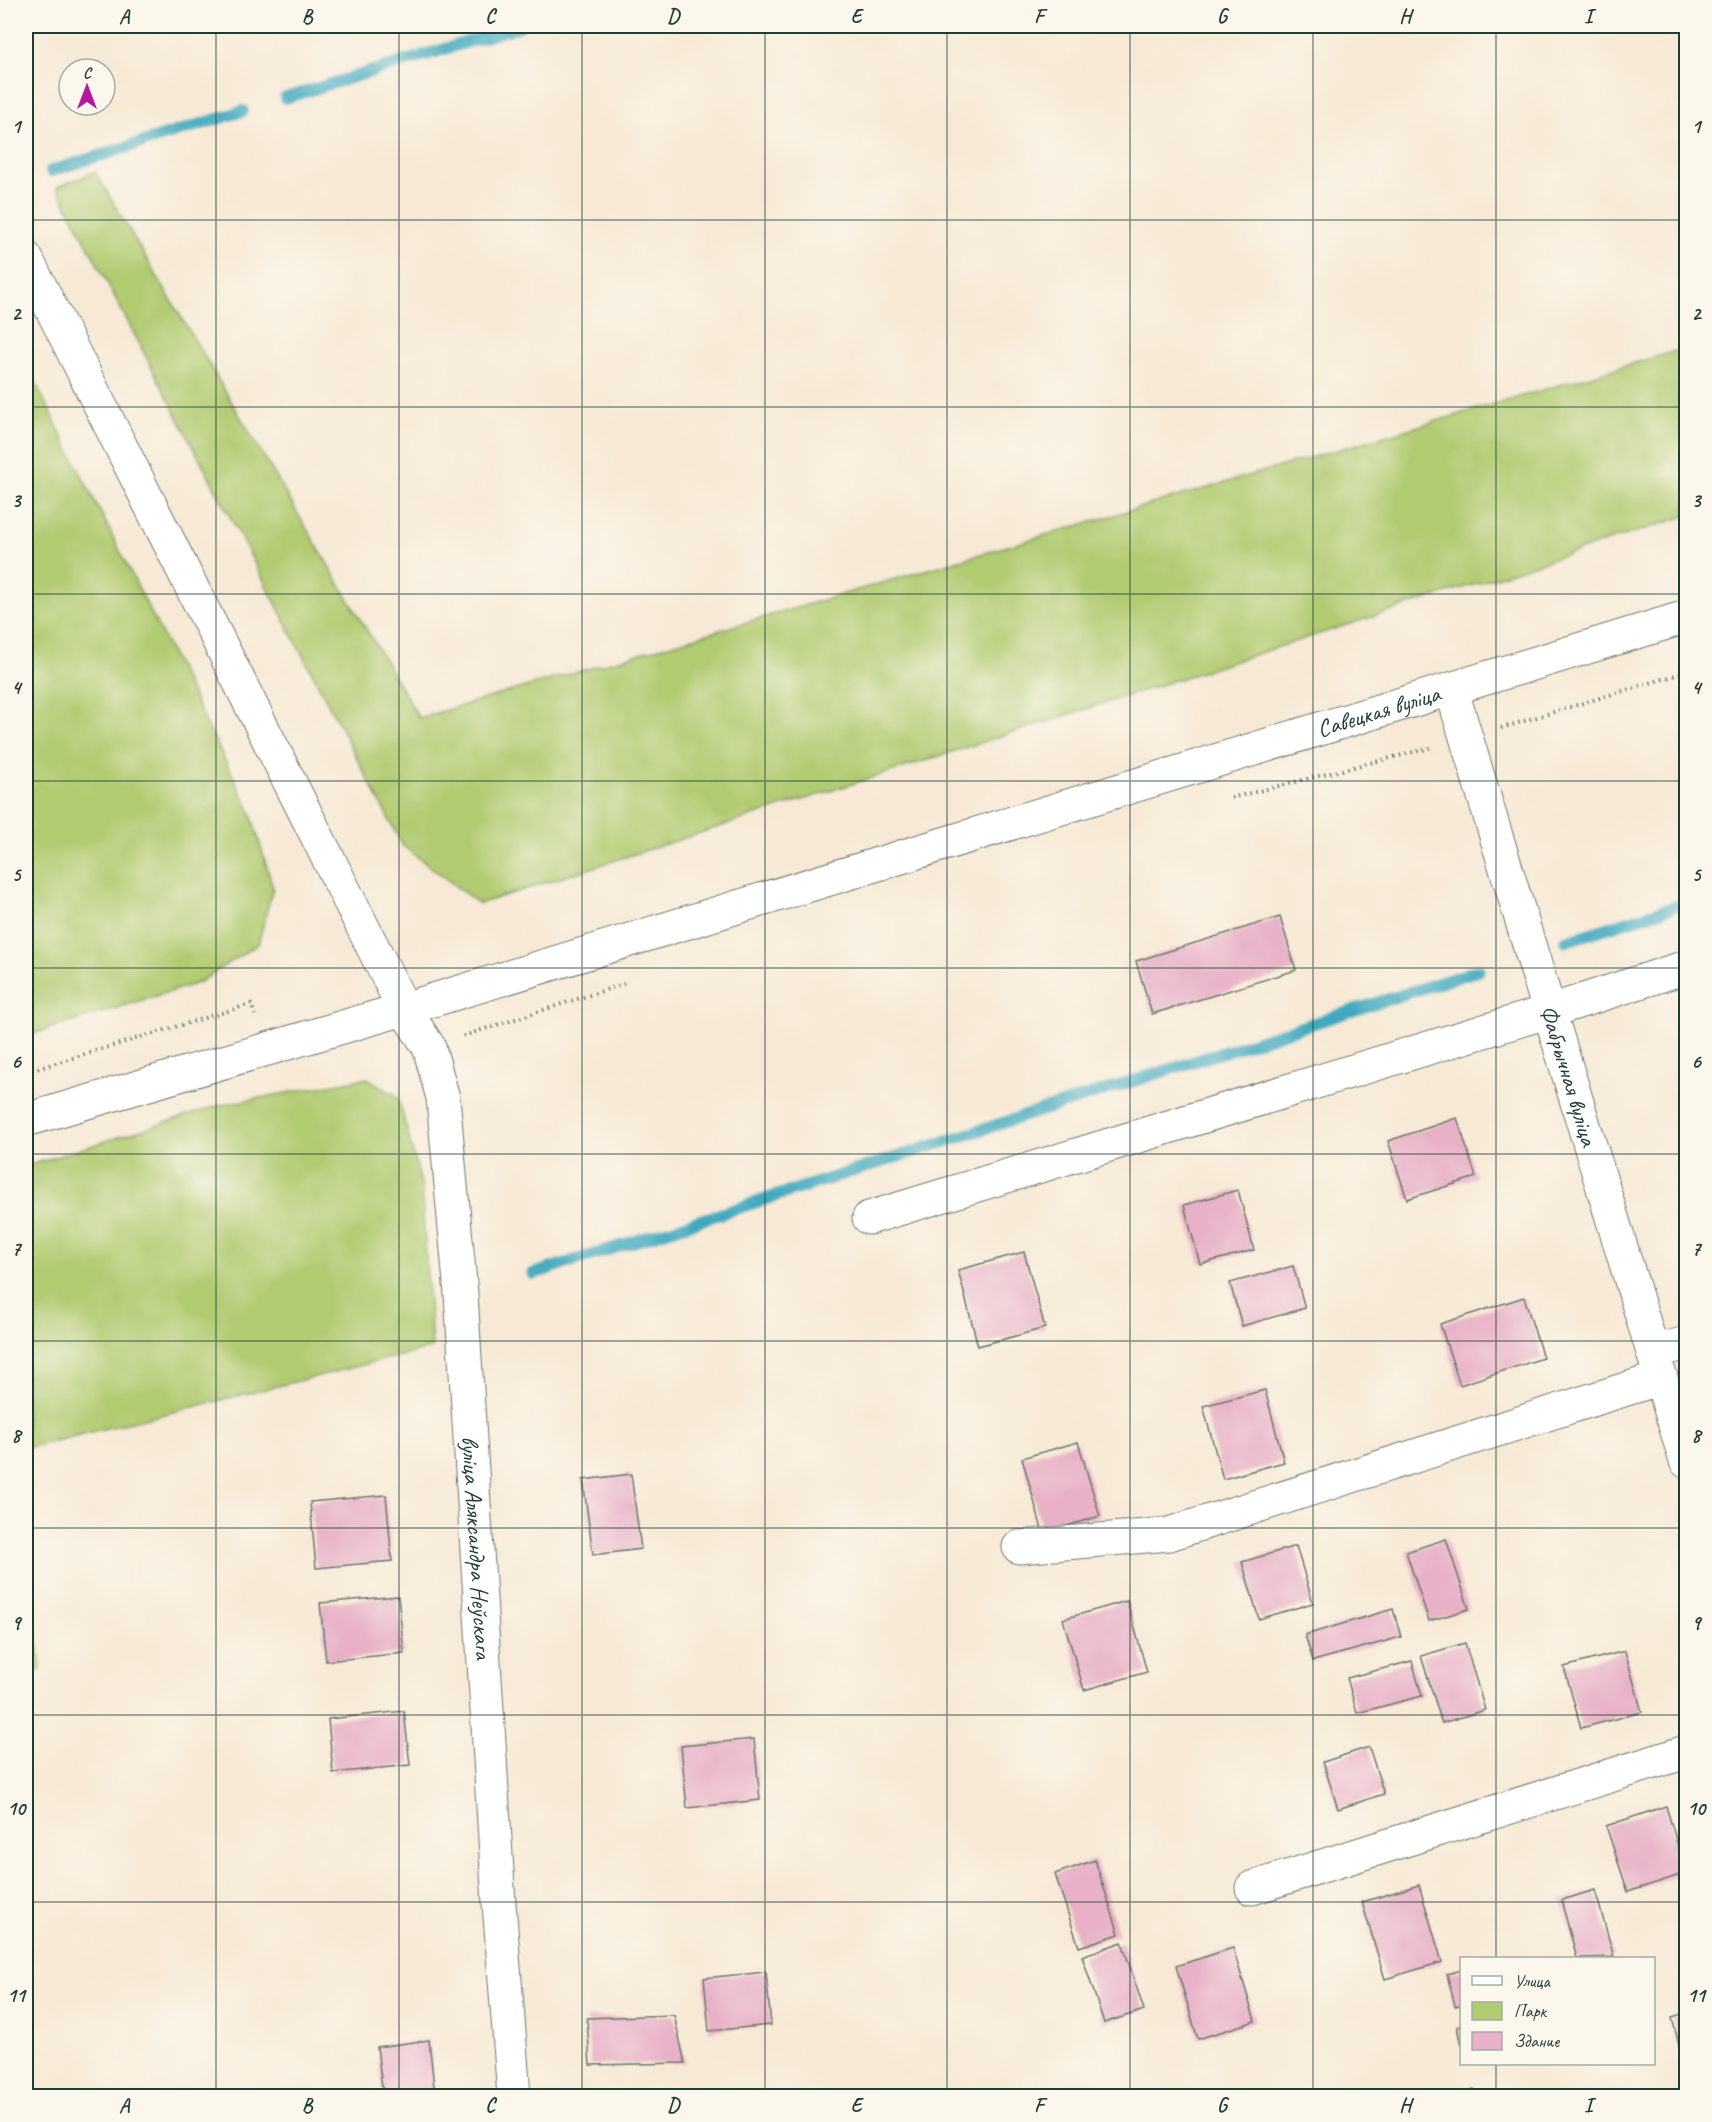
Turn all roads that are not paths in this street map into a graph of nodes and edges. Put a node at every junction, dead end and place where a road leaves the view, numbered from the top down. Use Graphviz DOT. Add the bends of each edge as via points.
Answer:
graph roads {
  1 [pos="26,258"];
  2 [pos="1686,617"];
  3 [pos="1452,691"];
  4 [pos="1686,967"];
  5 [pos="404,1009"];
  6 [pos="1550,1011"];
  7 [pos="26,1120"];
  8 [pos="869,1218"];
  9 [pos="1686,1342"];
  10 [pos="1658,1365"];
  11 [pos="1686,1461"];
  12 [pos="1018,1547"];
  13 [pos="1686,1752"];
  14 [pos="1252,1888"];
  15 [pos="514,2097"];
  1 -- 5 [label="street, вуліца Аляксандра Неўскага"];
  2 -- 3 [label="street, Савецкая вуліца"];
  3 -- 5 [label="street, Савецкая вуліца"];
  3 -- 6 [label="street, Фабрычная вуліца"];
  4 -- 6 [label="street"];
  5 -- 7 [label="street, Савецкая вуліца"];
  5 -- 15 [label="street, вуліца Аляксандра Неўскага" via="429,1047 442,1098 461,1294"];
  6 -- 8 [label="street"];
  6 -- 10 [label="street, Фабрычная вуліца"];
  9 -- 10 [label="street"];
  10 -- 11 [label="street, Фабрычная вуліца"];
  10 -- 12 [label="street" via="1169,1534"];
  13 -- 14 [label="street"];
}
